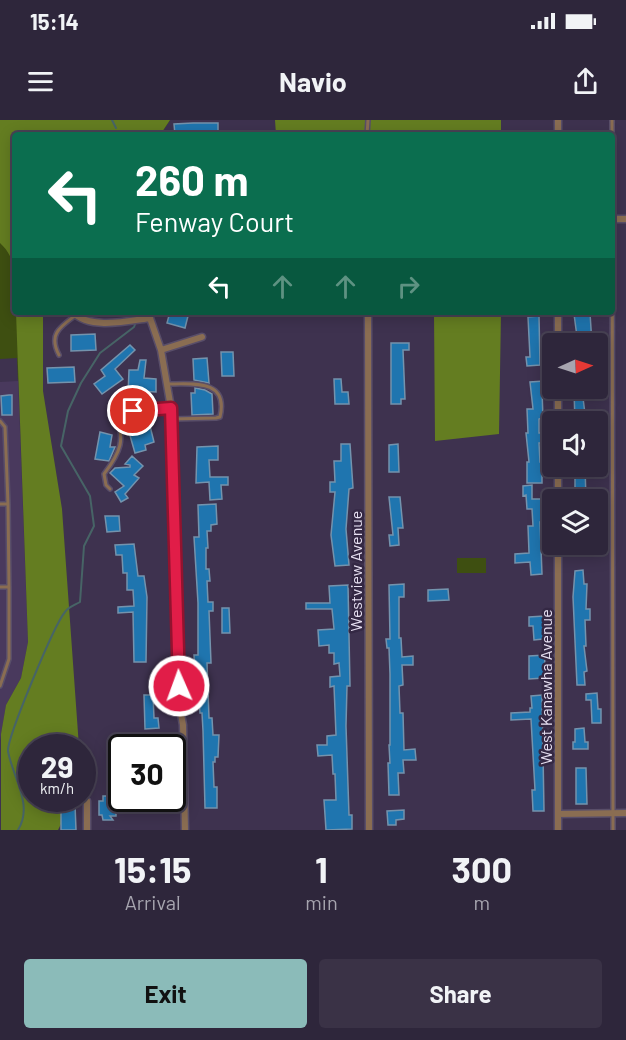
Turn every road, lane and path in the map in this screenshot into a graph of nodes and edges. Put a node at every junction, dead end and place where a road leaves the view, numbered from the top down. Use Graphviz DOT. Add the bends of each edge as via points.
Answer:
graph roads {
  1 [pos="72,315"];
  2 [pos="76,315"];
  3 [pos="150,315"];
  4 [pos="368,315"];
  5 [pos="558,315"];
  6 [pos="612,315"];
  7 [pos="558,333"];
  8 [pos="202,337"];
  9 [pos="161,350"];
  10 [pos="59,355"];
  11 [pos="167,384"];
  12 [pos="171,408"];
  13 [pos="113,412"];
  14 [pos="172,419"];
  15 [pos="0,421"];
  16 [pos="110,489"];
  17 [pos="0,504"];
  18 [pos="8,504"];
  19 [pos="558,555"];
  20 [pos="0,587"];
  21 [pos="9,587"];
  22 [pos="0,686"];
  23 [pos="87,812"];
  24 [pos="558,813"];
  25 [pos="613,813"];
  26 [pos="626,813"];
  27 [pos="87,830"];
  28 [pos="184,830"];
  29 [pos="369,830"];
  30 [pos="558,830"];
  31 [pos="613,830"];
  1 -- 10 [label="lane" via="55,337"];
  2 -- 3 [label="street" via="81,320 111,323"];
  3 -- 9 [label="street"];
  4 -- 29 [label="street, Westview Avenue"];
  5 -- 7 [label="street"];
  6 -- 25 [label="lane"];
  8 -- 9 [label="street"];
  9 -- 11 [label="street"];
  11 -- 12 [label="street"];
  11 -- 14 [label="lane" via="211,386 221,399 220,417"];
  12 -- 13 [label="street"];
  12 -- 14 [label="street"];
  13 -- 16 [label="lane" via="119,424 120,450 104,474"];
  14 -- 28 [label="street"];
  15 -- 18 [label="lane" via="5,427"];
  17 -- 18 [label="lane"];
  18 -- 21 [label="lane"];
  19 -- 24 [label="street, West Kanawha Avenue"];
  20 -- 21 [label="lane"];
  21 -- 22 [label="lane" via="9,658"];
  23 -- 27 [label="street"];
  24 -- 25 [label="street"];
  24 -- 30 [label="street, West Kanawha Avenue"];
  25 -- 26 [label="street"];
  25 -- 31 [label="lane"];
}
